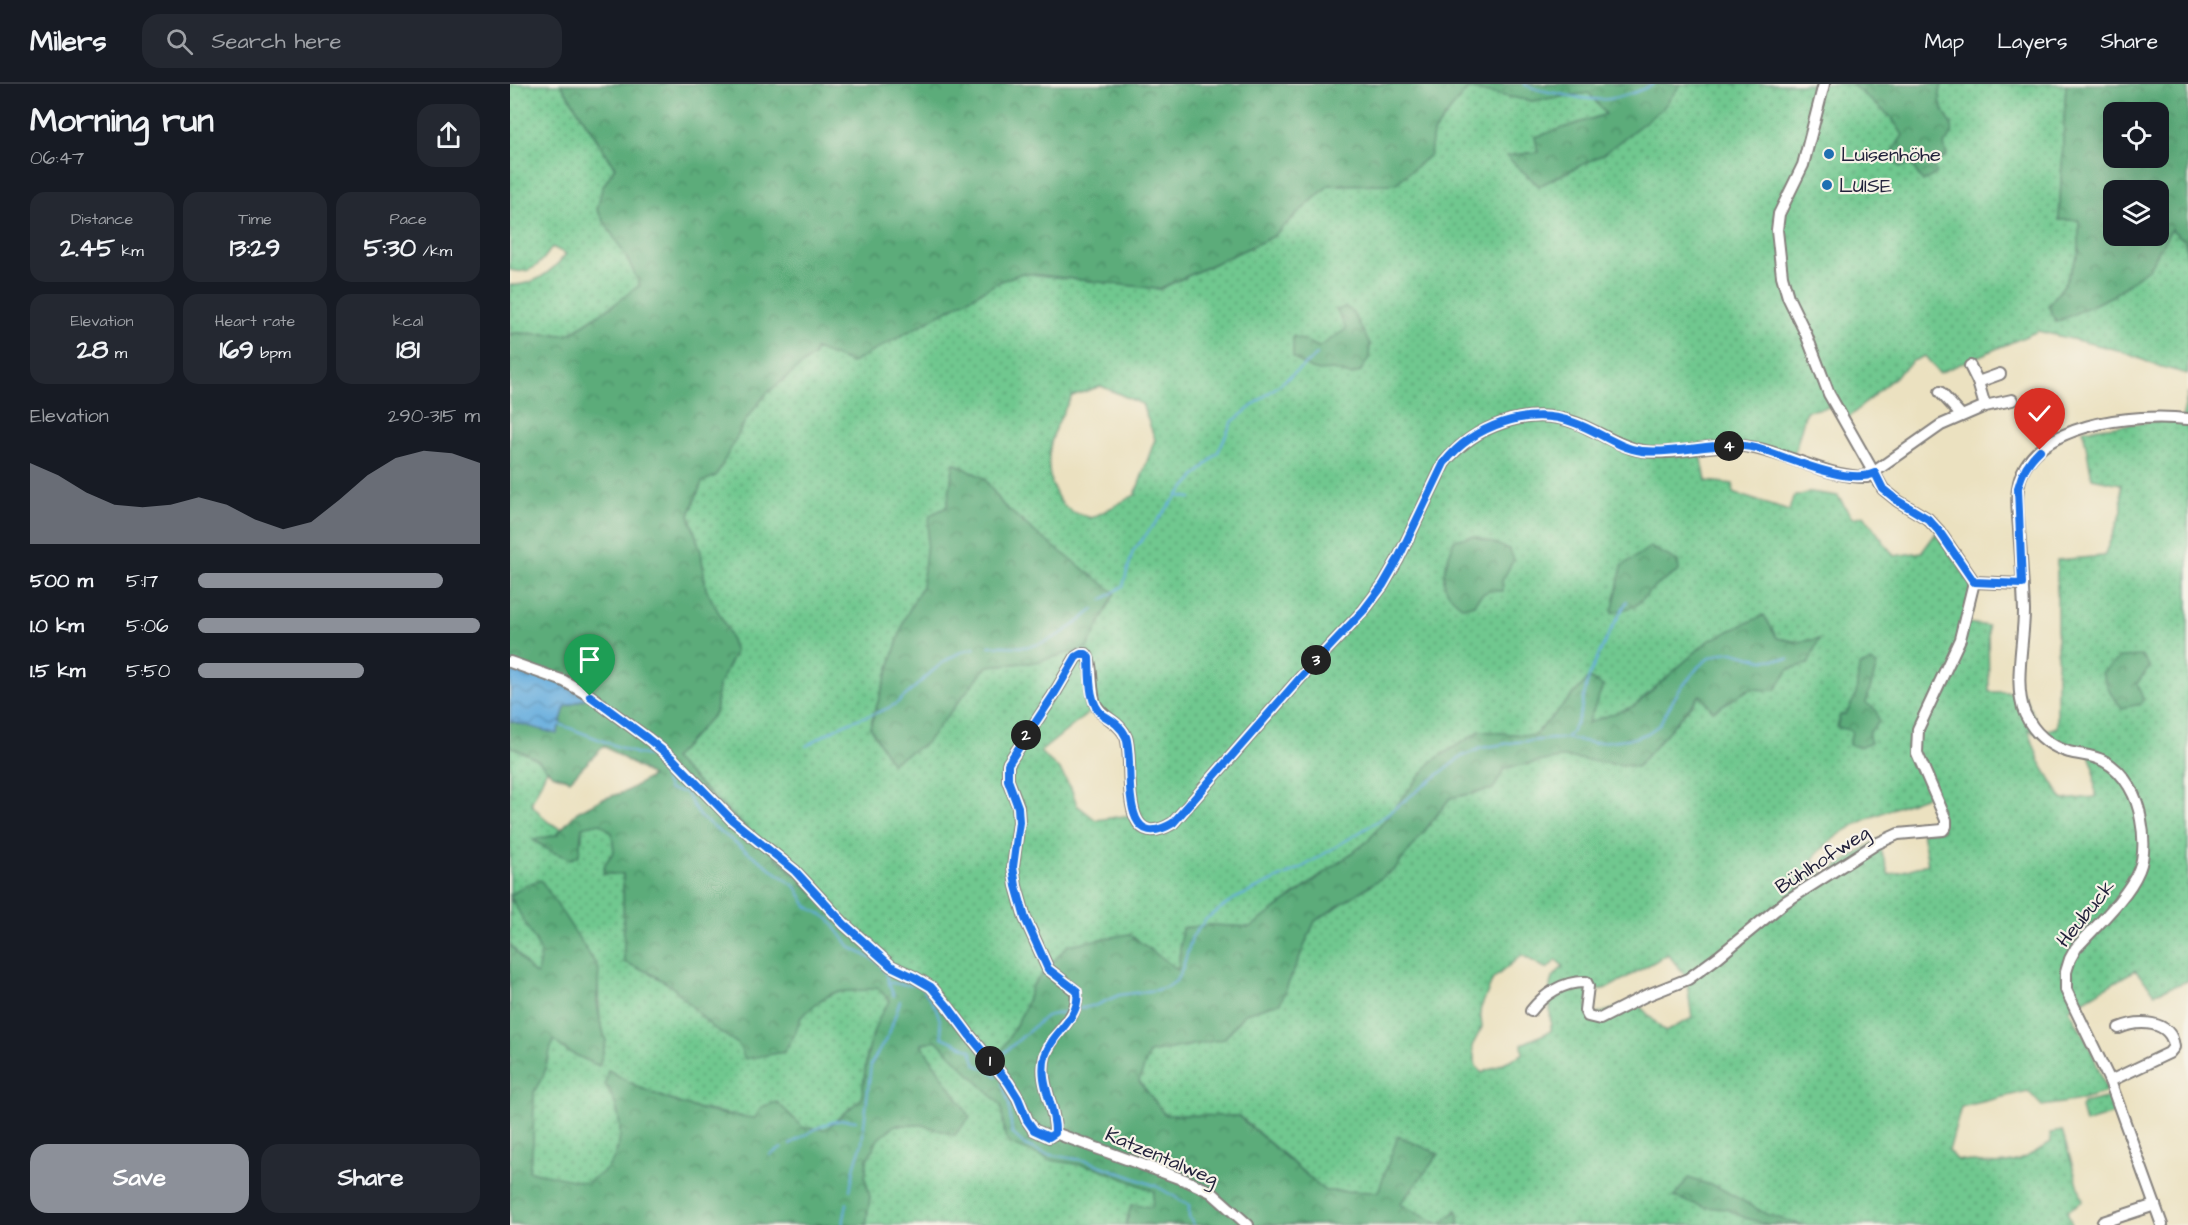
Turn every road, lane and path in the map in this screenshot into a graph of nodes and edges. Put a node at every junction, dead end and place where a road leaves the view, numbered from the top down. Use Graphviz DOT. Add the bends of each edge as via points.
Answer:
graph roads {
  1 [pos="1824,84"];
  2 [pos="1970,366"];
  3 [pos="2000,374"];
  4 [pos="1978,382"];
  5 [pos="1940,392"];
  6 [pos="2013,400"];
  7 [pos="1985,406"];
  8 [pos="1961,415"];
  9 [pos="2188,419"];
  10 [pos="1875,473"];
  11 [pos="1974,582"];
  12 [pos="2022,584"];
  13 [pos="510,662"];
  14 [pos="1531,1011"];
  15 [pos="2119,1028"];
  16 [pos="2110,1081"];
  17 [pos="1055,1133"];
  18 [pos="2155,1205"];
  19 [pos="1248,1225"];
  20 [pos="2102,1225"];
  21 [pos="2162,1225"];
  1 -- 10 [label="street" via="1803,165 1779,214 1782,276 1829,394"];
  2 -- 4 [label="street"];
  3 -- 4 [label="street"];
  4 -- 7 [label="street"];
  5 -- 8 [label="street"];
  6 -- 7 [label="street"];
  7 -- 8 [label="street"];
  8 -- 10 [label="street"];
  9 -- 12 [label="street" via="2139,417 2095,424 2053,441 2029,459 2018,488"];
  10 -- 11 [label="street" via="1883,489 1939,531"];
  10 -- 17 [label="street" via="1857,477 1754,447 1640,451 1564,418 1518,419 1477,433 1444,463 1398,559 1364,610 1173,823 1162,830 1138,822 1129,789 1126,737 1096,706 1089,658 1086,654 1076,657 1008,764 1008,780 1018,807 1013,867 1025,918 1048,969 1077,991 1075,1012 1052,1041 1043,1070 1056,1121"];
  11 -- 12 [label="street"];
  11 -- 14 [label="street, Bühlhofweg" via="1960,639 1918,729 1917,753 1946,820 1943,830 1898,834 1876,844 1785,902 1688,979 1608,1016 1588,1016 1588,986 1586,982 1575,981 1545,995"];
  12 -- 16 [label="street, Heubuck" via="2020,689 2024,712 2044,739 2069,752 2104,761 2120,773 2134,795 2141,818 2140,868 2129,888 2076,948 2066,972 2066,990"];
  13 -- 17 [label="street, Katzentalweg" via="564,681 590,696 673,759 732,820 795,871 844,924 891,966 931,987 1008,1082 1034,1130 1049,1137"];
  15 -- 16 [label="street" via="2130,1023 2156,1024 2173,1039 2174,1047"];
  16 -- 18 [label="street, Heubuck"];
  17 -- 19 [label="street, Katzentalweg" via="1211,1192"];
  18 -- 20 [label="street"];
  18 -- 21 [label="street, Heubuck"];
}
